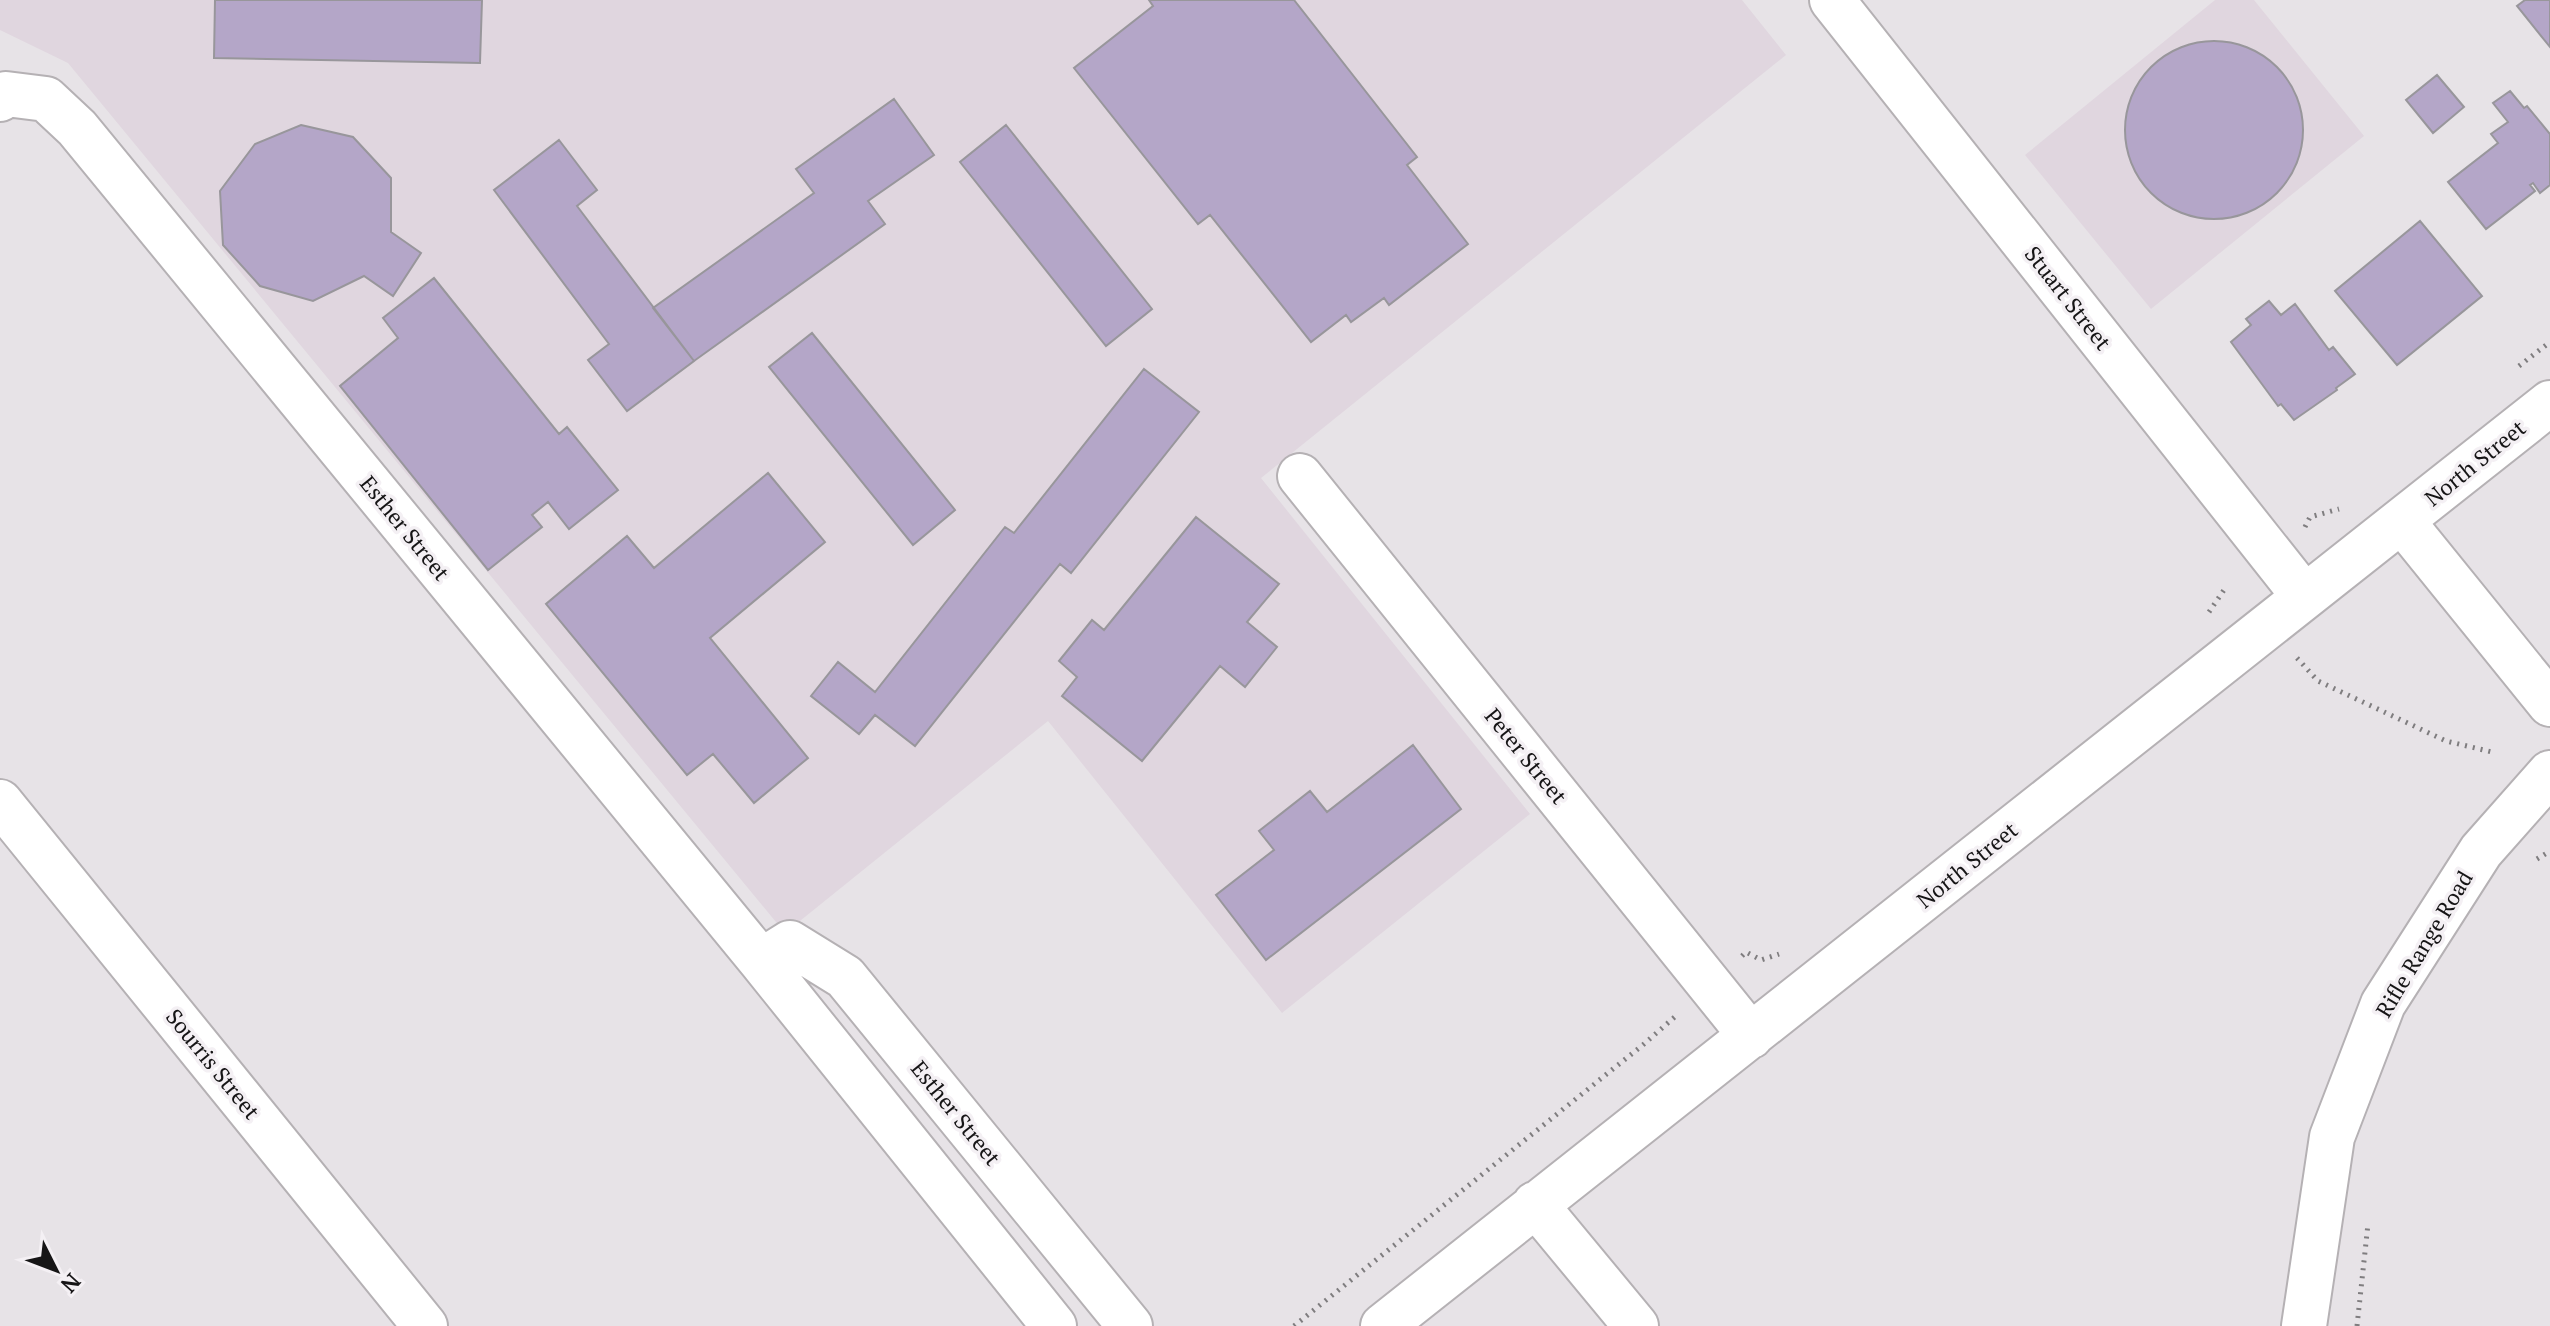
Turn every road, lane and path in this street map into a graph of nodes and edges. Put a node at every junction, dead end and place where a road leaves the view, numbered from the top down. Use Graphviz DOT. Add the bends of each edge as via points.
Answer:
graph roads {
  1 [pos="1832,0"];
  2 [pos="0,99"];
  3 [pos="2550,403"];
  4 [pos="1300,476"];
  5 [pos="2402,521"];
  6 [pos="2304,596"];
  7 [pos="2291,652"];
  8 [pos="2550,704"];
  9 [pos="2492,752"];
  10 [pos="2550,773"];
  11 [pos="0,802"];
  12 [pos="2550,851"];
  13 [pos="2530,863"];
  14 [pos="761,961"];
  15 [pos="1682,1010"];
  16 [pos="1751,1036"];
  17 [pos="1535,1204"];
  18 [pos="2368,1218"];
  19 [pos="425,1326"];
  20 [pos="1054,1326"];
  21 [pos="1130,1326"];
  22 [pos="1294,1326"];
  23 [pos="1383,1326"];
  24 [pos="1636,1326"];
  25 [pos="2304,1326"];
  26 [pos="2357,1326"];
  1 -- 6 [label="street, Stuart Street"];
  2 -- 14 [label="street, Esther Street" via="6,94 46,99 77,128"];
  3 -- 5 [label="street, North Street"];
  4 -- 16 [label="street, Peter Street"];
  5 -- 6 [label="street, North Street"];
  5 -- 8 [label="street"];
  6 -- 16 [label="street, North Street"];
  7 -- 9 [label="path" via="2318,681 2446,741"];
  10 -- 25 [label="street, Rifle Range Road" via="2481,851 2383,1004 2332,1137"];
  11 -- 19 [label="street, Sourris Street"];
  12 -- 13 [label="path"];
  14 -- 20 [label="street, Esther Street"];
  14 -- 21 [label="street, Esther Street" via="790,943 845,977"];
  15 -- 22 [label="path"];
  16 -- 17 [label="street, North Street"];
  17 -- 23 [label="street, North Street"];
  17 -- 24 [label="street"];
  18 -- 26 [label="path"];
}
